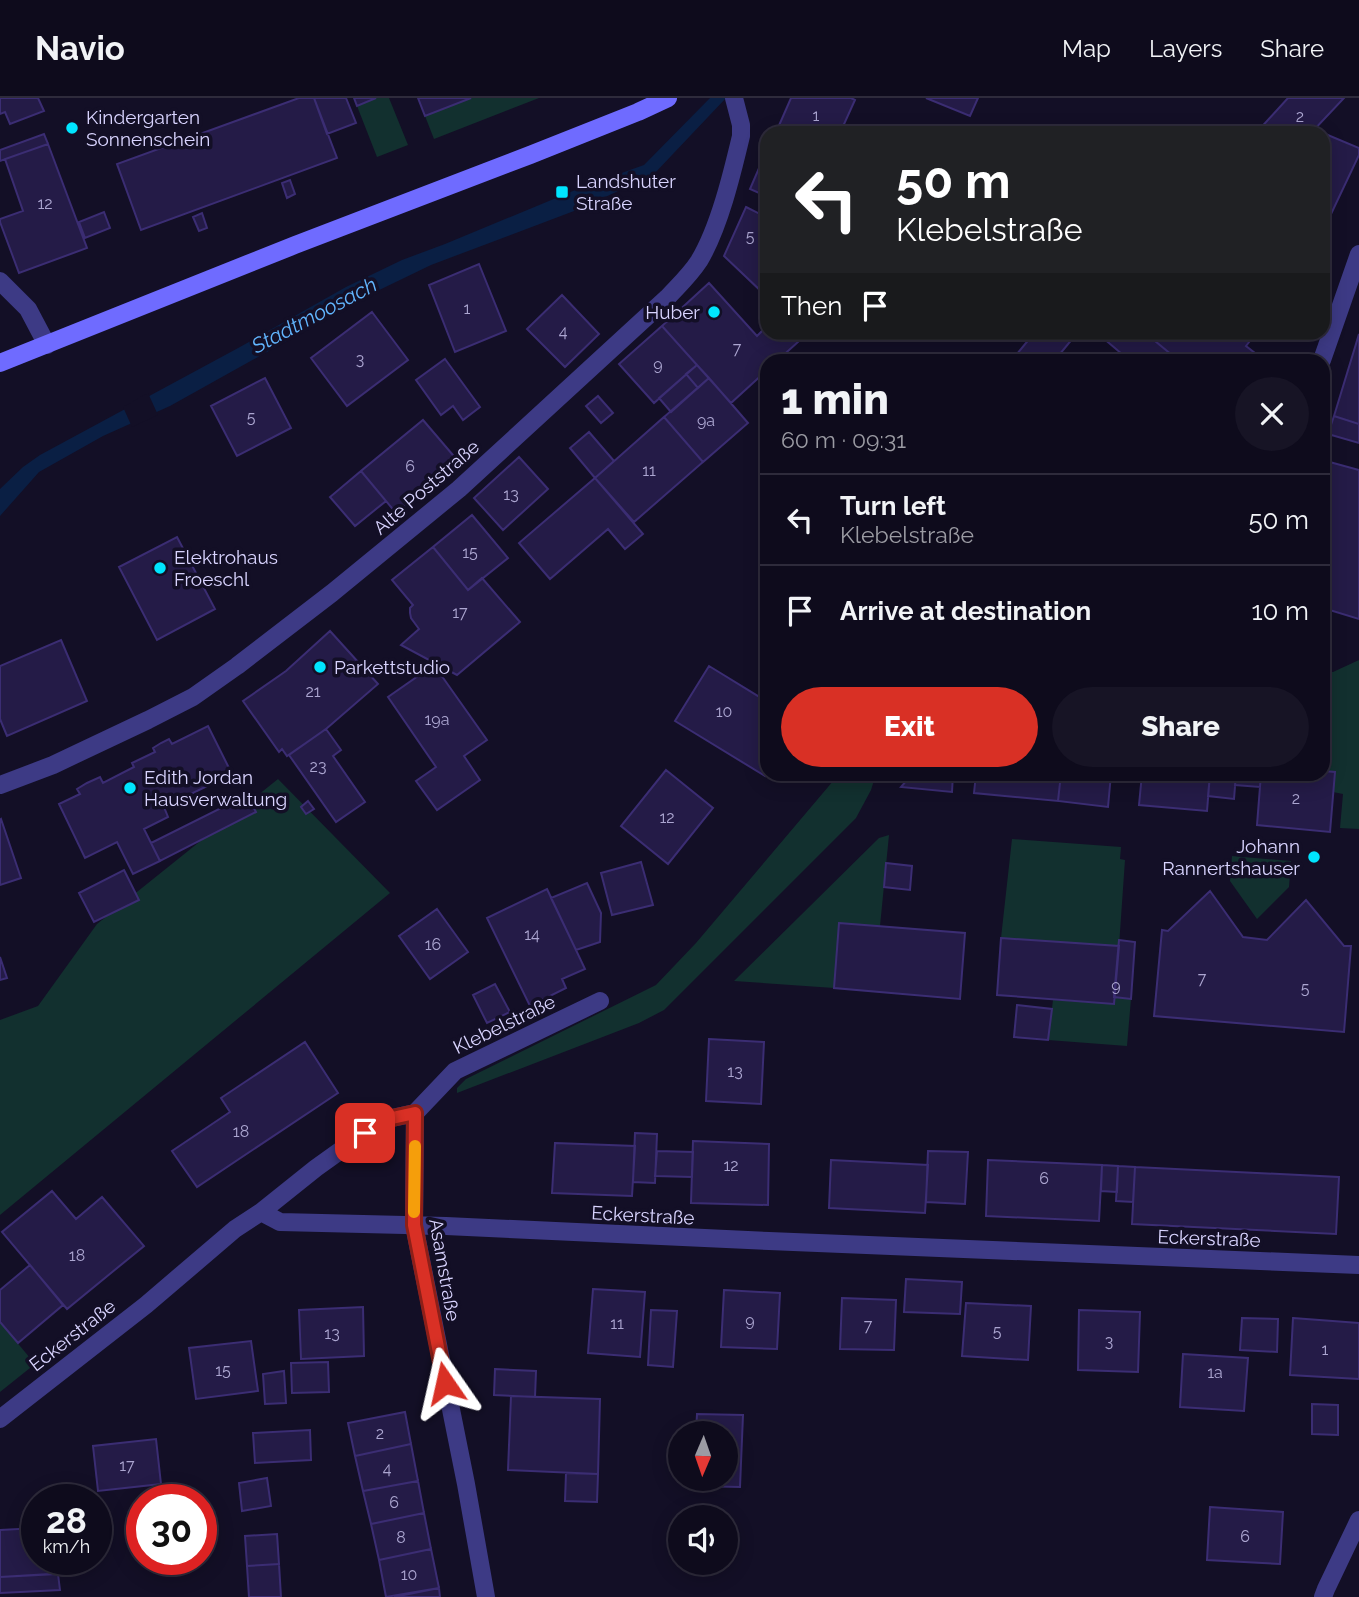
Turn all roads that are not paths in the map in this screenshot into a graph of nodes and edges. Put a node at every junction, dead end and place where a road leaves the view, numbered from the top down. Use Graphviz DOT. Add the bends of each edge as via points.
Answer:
graph roads {
  1 [pos="668,98"];
  2 [pos="734,98"];
  3 [pos="1359,254"];
  4 [pos="0,281"];
  5 [pos="1330,337"];
  6 [pos="47,345"];
  7 [pos="0,363"];
  8 [pos="0,785"];
  9 [pos="600,1001"];
  10 [pos="415,1113"];
  11 [pos="261,1212"];
  12 [pos="414,1225"];
  13 [pos="1359,1265"];
  14 [pos="0,1419"];
  15 [pos="1359,1520"];
  16 [pos="486,1597"];
  17 [pos="1323,1597"];
  1 -- 6 [label="main road"];
  2 -- 8 [label="street, Alte Poststraße" via="741,136 717,218 699,261 667,298 459,489 237,666 193,697 148,720"];
  3 -- 5 [label="street"];
  4 -- 6 [label="street" via="28,309"];
  6 -- 7 [label="main road"];
  9 -- 10 [label="street, Klebelstraße" via="455,1070"];
  10 -- 11 [label="street" via="383,1120"];
  10 -- 12 [label="street, Asamstraße"];
  11 -- 12 [label="street, Eckerstraße" via="280,1222"];
  11 -- 14 [label="street, Eckerstraße"];
  12 -- 13 [label="street, Eckerstraße"];
  12 -- 16 [label="street, Asamstraße"];
  15 -- 17 [label="street"];
}
